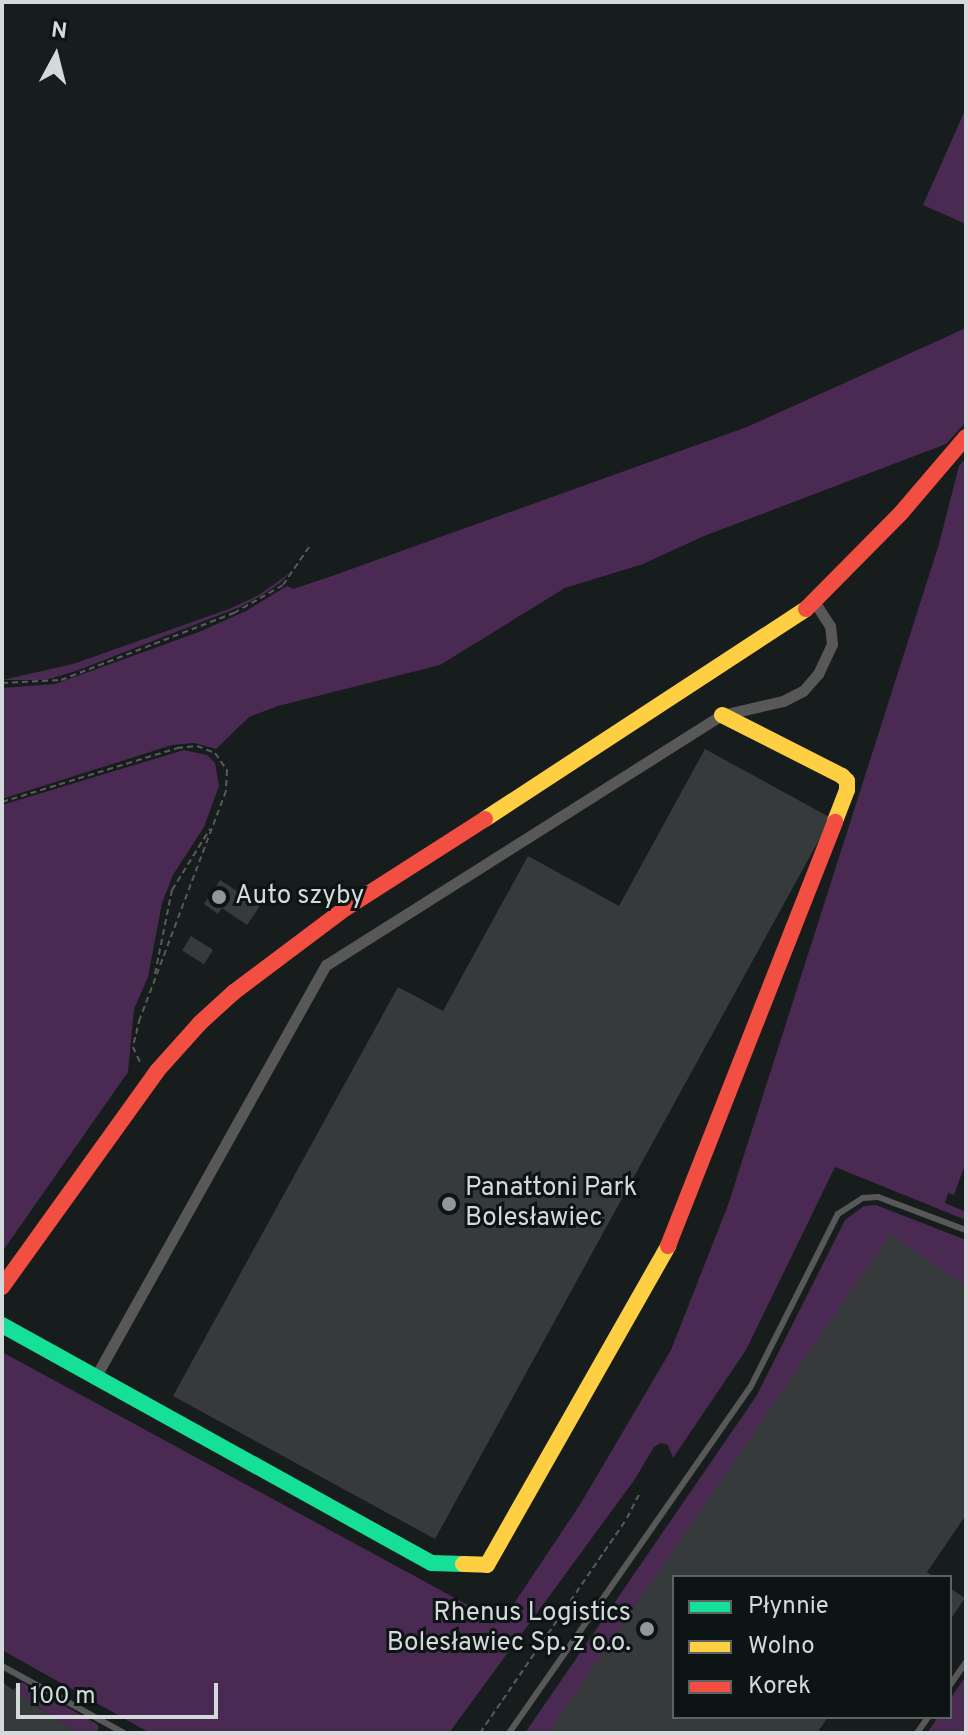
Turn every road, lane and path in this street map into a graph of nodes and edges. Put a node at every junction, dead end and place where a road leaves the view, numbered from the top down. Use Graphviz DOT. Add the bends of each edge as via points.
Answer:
graph roads {
  1 [pos="966,437"];
  2 [pos="311,544"];
  3 [pos="815,603"];
  4 [pos="2,683"];
  5 [pos="722,715"];
  6 [pos="2,802"];
  7 [pos="215,821"];
  8 [pos="153,982"];
  9 [pos="152,1077"];
  10 [pos="966,1230"];
  11 [pos="2,1287"];
  12 [pos="2,1325"];
  13 [pos="96,1376"];
  14 [pos="641,1491"];
  15 [pos="966,1662"];
  16 [pos="2,1666"];
  17 [pos="952,1682"];
  18 [pos="124,1733"];
  19 [pos="480,1733"];
  20 [pos="509,1733"];
  1 -- 3 [label="street"];
  2 -- 4 [label="path" via="283,585 234,613 61,680"];
  3 -- 5 [label="street" via="830,626 832,644 811,683 783,701"];
  3 -- 9 [label="street" via="346,908 234,992"];
  5 -- 13 [label="street" via="326,965"];
  5 -- 13 [label="street" via="842,776 847,790 661,1264 487,1565 432,1563"];
  6 -- 7 [label="path" via="197,746 215,753 227,770"];
  7 -- 8 [label="path"];
  7 -- 8 [label="path" via="172,890"];
  8 -- 9 [label="path" via="133,1047"];
  9 -- 11 [label="street"];
  10 -- 20 [label="lane" via="878,1197 849,1204 838,1214 750,1388"];
  12 -- 13 [label="street"];
  14 -- 19 [label="path"];
  15 -- 17 [label="lane"];
  16 -- 18 [label="lane"];
}
